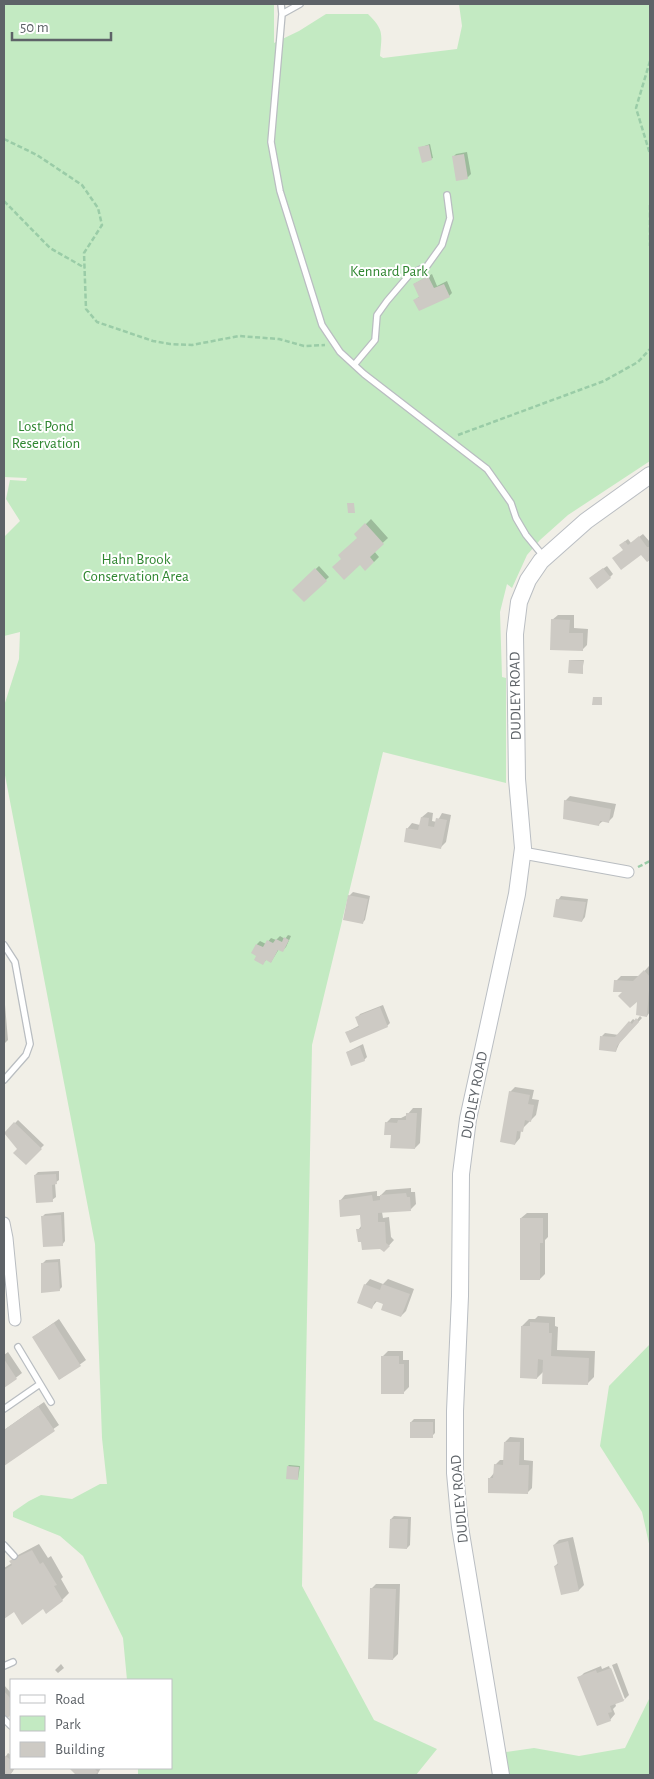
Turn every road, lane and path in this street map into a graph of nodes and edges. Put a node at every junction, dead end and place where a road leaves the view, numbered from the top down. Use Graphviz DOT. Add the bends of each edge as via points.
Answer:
graph roads {
  1 [pos="281,4"];
  2 [pos="300,4"];
  3 [pos="282,14"];
  4 [pos="650,61"];
  5 [pos="4,139"];
  6 [pos="650,154"];
  7 [pos="447,195"];
  8 [pos="4,201"];
  9 [pos="650,205"];
  10 [pos="650,246"];
  11 [pos="85,268"];
  12 [pos="336,346"];
  13 [pos="650,349"];
  14 [pos="354,365"];
  15 [pos="447,439"];
  16 [pos="650,475"];
  17 [pos="545,558"];
  18 [pos="523,853"];
  19 [pos="628,872"];
  20 [pos="4,945"];
  21 [pos="4,1080"];
  22 [pos="4,1223"];
  23 [pos="15,1320"];
  24 [pos="18,1347"];
  25 [pos="40,1384"];
  26 [pos="51,1402"];
  27 [pos="4,1409"];
  28 [pos="4,1545"];
  29 [pos="14,1556"];
  30 [pos="13,1662"];
  31 [pos="4,1666"];
  32 [pos="501,1775"];
  1 -- 3 [label="lane"];
  2 -- 3 [label="lane"];
  3 -- 12 [label="lane" via="271,142 280,191 310,288 322,325"];
  4 -- 6 [label="path" via="636,108"];
  5 -- 11 [label="path" via="37,154 82,184 98,208 102,226 84,253"];
  7 -- 14 [label="lane" via="450,218 442,245 427,266 410,274 387,301 377,315 375,340"];
  8 -- 11 [label="path" via="50,248"];
  9 -- 10 [label="path"];
  11 -- 12 [label="path" via="86,309 97,322 116,330 170,344 192,345 239,336 279,339 304,346"];
  12 -- 14 [label="lane"];
  13 -- 15 [label="path" via="638,362 604,381"];
  14 -- 15 [label="lane"];
  15 -- 17 [label="lane" via="487,469 511,504 526,535"];
  16 -- 17 [label="street, DUDLEY ROAD" via="586,521"];
  17 -- 18 [label="street, DUDLEY ROAD" via="528,580 519,602 514,634 517,770"];
  18 -- 19 [label="street"];
  18 -- 32 [label="street, DUDLEY ROAD" via="468,1120 461,1174 455,1411 455,1473 460,1527"];
  20 -- 21 [label="lane" via="15,962 30,1044 26,1055"];
  22 -- 23 [label="street"];
  24 -- 25 [label="lane"];
  25 -- 26 [label="lane"];
  25 -- 27 [label="lane"];
  28 -- 29 [label="lane"];
  30 -- 31 [label="lane"];
}
